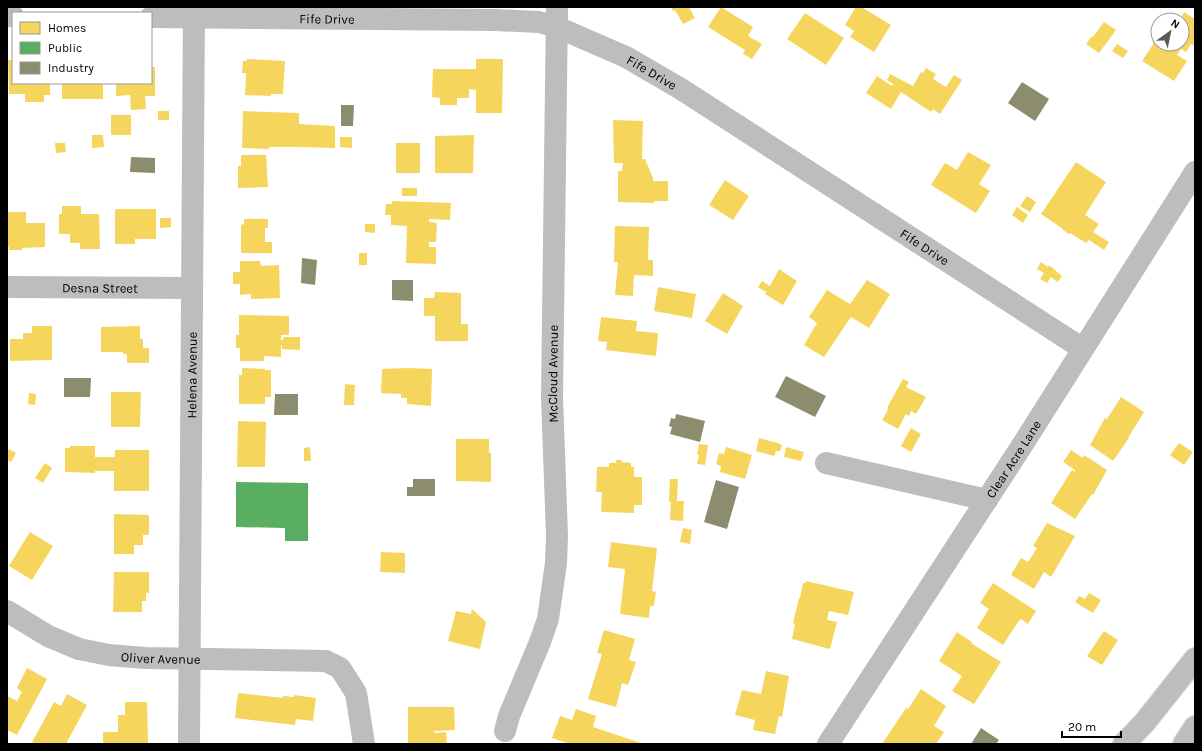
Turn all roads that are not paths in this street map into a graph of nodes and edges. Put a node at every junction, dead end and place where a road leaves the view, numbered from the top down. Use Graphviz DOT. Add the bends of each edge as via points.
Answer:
graph roads {
  1 [pos="194,12"];
  2 [pos="152,17"];
  3 [pos="557,17"];
  4 [pos="1195,172"];
  5 [pos="7,287"];
  6 [pos="192,288"];
  7 [pos="1083,349"];
  8 [pos="826,463"];
  9 [pos="987,500"];
  10 [pos="7,611"];
  11 [pos="190,658"];
  12 [pos="1195,659"];
  13 [pos="1195,727"];
  14 [pos="505,731"];
  15 [pos="189,744"];
  16 [pos="364,744"];
  17 [pos="828,744"];
  18 [pos="1124,744"];
  19 [pos="1184,744"];
  1 -- 2 [label="main road, Fife Drive"];
  1 -- 3 [label="main road, Fife Drive" via="539,22"];
  1 -- 6 [label="main road, Helena Avenue"];
  3 -- 7 [label="main road, Fife Drive" via="681,89"];
  3 -- 14 [label="main road, McCloud Avenue" via="552,398 556,563 548,619"];
  4 -- 7 [label="main road, Clear Acre Lane"];
  5 -- 6 [label="main road, Desna Street"];
  6 -- 11 [label="main road, Helena Avenue"];
  7 -- 9 [label="main road, Clear Acre Lane"];
  8 -- 9 [label="main road"];
  9 -- 17 [label="main road, Clear Acre Lane"];
  10 -- 11 [label="main road, Oliver Avenue" via="48,636 79,649 109,655"];
  11 -- 15 [label="main road, Helena Avenue"];
  11 -- 16 [label="main road, Oliver Avenue" via="326,661 340,668 356,693"];
  12 -- 18 [label="main road" via="1145,722"];
  13 -- 19 [label="main road"];
}
